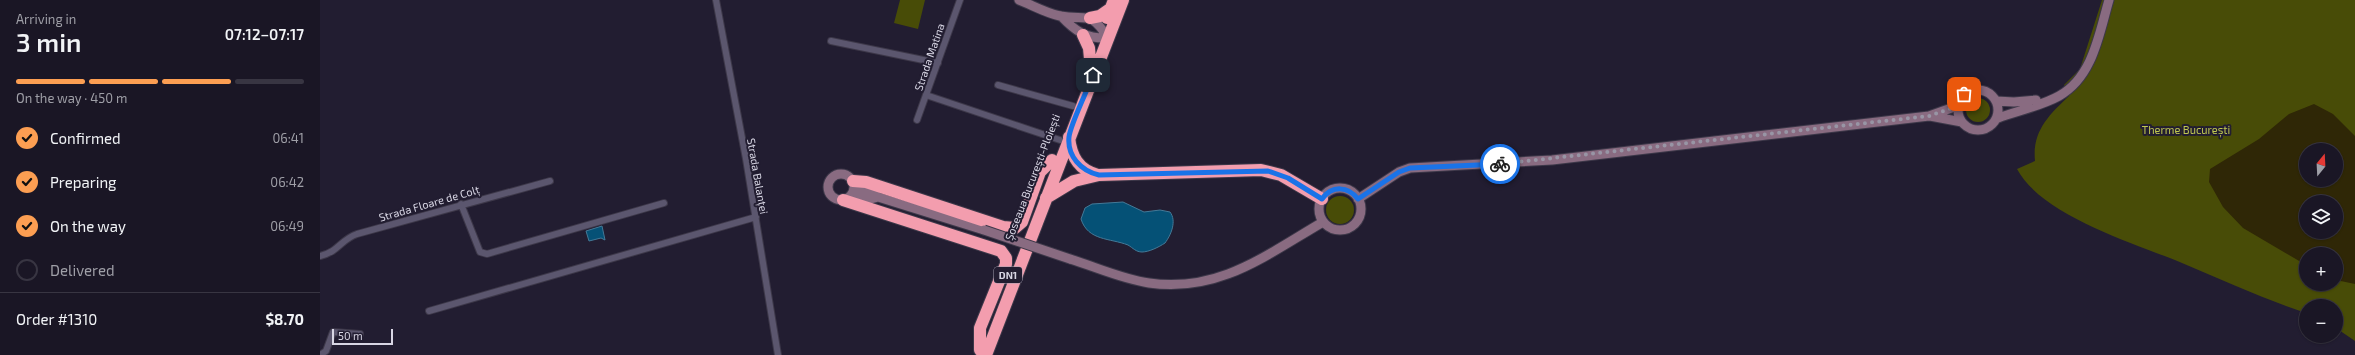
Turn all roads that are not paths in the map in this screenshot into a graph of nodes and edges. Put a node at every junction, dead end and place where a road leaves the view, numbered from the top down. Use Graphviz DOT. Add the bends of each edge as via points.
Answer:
graph roads {
  1 [pos="716,0"];
  2 [pos="960,0"];
  3 [pos="1019,0"];
  4 [pos="1123,0"];
  5 [pos="2109,0"];
  6 [pos="1114,7"];
  7 [pos="1060,16"];
  8 [pos="1090,18"];
  9 [pos="1083,35"];
  10 [pos="1103,35"];
  11 [pos="831,41"];
  12 [pos="1090,60"];
  13 [pos="938,63"];
  14 [pos="998,85"];
  15 [pos="926,95"];
  16 [pos="2059,96"];
  17 [pos="1996,101"];
  18 [pos="1073,106"];
  19 [pos="1958,106"];
  20 [pos="1929,116"];
  21 [pos="1998,118"];
  22 [pos="917,120"];
  23 [pos="1962,122"];
  24 [pos="1065,138"];
  25 [pos="1052,160"];
  26 [pos="1099,175"];
  27 [pos="550,181"];
  28 [pos="853,184"];
  29 [pos="878,197"];
  30 [pos="847,198"];
  31 [pos="1046,198"];
  32 [pos="1322,199"];
  33 [pos="1358,199"];
  34 [pos="664,203"];
  35 [pos="461,204"];
  36 [pos="756,217"];
  37 [pos="1323,222"];
  38 [pos="320,256"];
  39 [pos="429,311"];
  40 [pos="360,334"];
  41 [pos="981,353"];
  42 [pos="320,355"];
  43 [pos="778,355"];
  1 -- 36 [label="street, Strada Balanței"];
  2 -- 13 [label="street, Strada Matina"];
  3 -- 7 [label="street"];
  4 -- 6 [label="highway, DN1"];
  5 -- 16 [label="street" via="2088,66 2077,82"];
  6 -- 8 [label="highway" via="1100,16"];
  6 -- 10 [label="highway, Șoseaua București-Ploiești / DN1"];
  7 -- 8 [label="street"];
  7 -- 9 [label="street"];
  8 -- 10 [label="street"];
  9 -- 10 [label="street"];
  9 -- 12 [label="highway" via="1089,48"];
  10 -- 12 [label="highway, Șoseaua București-Ploiești / DN1"];
  10 -- 24 [label="highway, Șoseaua București-Ploiești / DN1"];
  11 -- 13 [label="street"];
  12 -- 18 [label="highway, Șoseaua București-Ploiești / DN1"];
  13 -- 15 [label="street, Strada Matina"];
  14 -- 18 [label="street"];
  15 -- 22 [label="street, Strada Matina"];
  15 -- 24 [label="street"];
  16 -- 17 [label="street" via="2026,102"];
  16 -- 21 [label="street"];
  17 -- 19 [label="street" via="1990,94 1976,90 1964,94"];
  17 -- 21 [label="street"];
  18 -- 24 [label="highway, Șoseaua București-Ploiești / DN1"];
  19 -- 20 [label="street"];
  19 -- 23 [label="street" via="1957,112"];
  20 -- 23 [label="street"];
  20 -- 33 [label="street" via="1546,160 1410,168 1399,172"];
  21 -- 23 [label="street" via="1993,125 1982,130 1969,128"];
  24 -- 25 [label="highway, Șoseaua București-Ploiești / DN1"];
  24 -- 26 [label="highway" via="1078,164 1086,171"];
  24 -- 31 [label="highway, Șoseaua București-Ploiești / DN1"];
  25 -- 28 [label="highway" via="1040,172 1022,222 1016,228 1002,227 866,182"];
  25 -- 41 [label="highway, Șoseaua București-Ploiești / DN1"];
  26 -- 31 [label="highway" via="1069,183"];
  26 -- 32 [label="highway" via="1268,171 1288,178"];
  27 -- 35 [label="street, Strada Floare de Colț"];
  28 -- 29 [label="street"];
  28 -- 30 [label="street"];
  28 -- 30 [label="street" via="842,174 831,180 830,192 835,198"];
  29 -- 30 [label="street"];
  29 -- 37 [label="street, bridge" via="1148,282 1205,282 1240,270"];
  30 -- 41 [label="highway" via="990,246 1004,254 1004,268 980,328"];
  31 -- 41 [label="highway, Șoseaua București-Ploiești / DN1"];
  32 -- 33 [label="street" via="1329,191 1339,188 1350,191"];
  32 -- 37 [label="street" via="1319,210"];
  33 -- 37 [label="street" via="1360,214 1351,227 1339,230"];
  34 -- 35 [label="street" via="487,254 480,252"];
  35 -- 38 [label="street, Strada Floare de Colț" via="357,234 347,238 337,250"];
  36 -- 39 [label="street"];
  36 -- 43 [label="street, Strada Balanței"];
  40 -- 42 [label="street" via="333,332 326,351"];
}
